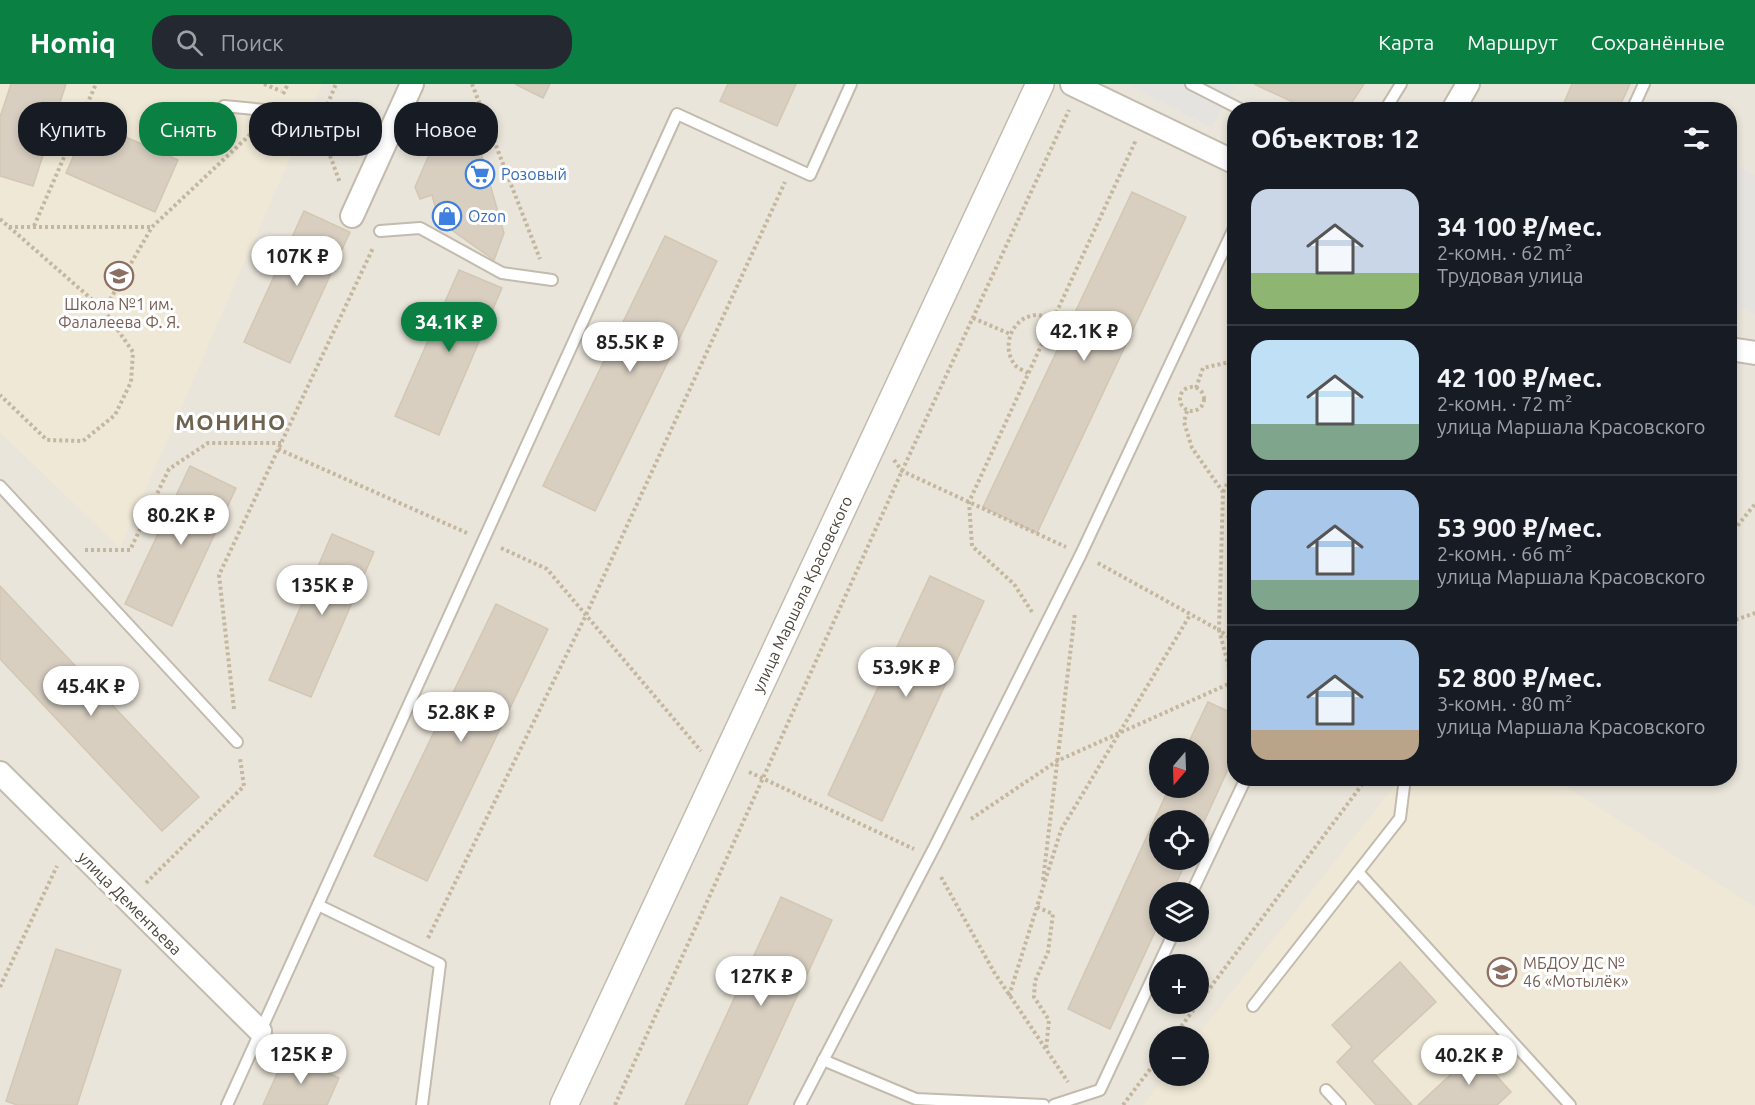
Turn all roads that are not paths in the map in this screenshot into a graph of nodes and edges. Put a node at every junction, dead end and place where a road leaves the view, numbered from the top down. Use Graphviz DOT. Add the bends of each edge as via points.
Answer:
graph roads {
  1 [pos="412,84"];
  2 [pos="851,84"];
  3 [pos="1040,84"];
  4 [pos="1191,84"];
  5 [pos="1401,84"];
  6 [pos="1468,84"];
  7 [pos="1644,84"];
  8 [pos="1076,86"];
  9 [pos="1227,102"];
  10 [pos="1390,102"];
  11 [pos="1458,102"];
  12 [pos="1636,102"];
  13 [pos="382,151"];
  14 [pos="380,156"];
  15 [pos="1227,159"];
  16 [pos="352,216"];
  17 [pos="380,231"];
  18 [pos="1227,243"];
  19 [pos="552,280"];
  20 [pos="1737,350"];
  21 [pos="1755,353"];
  22 [pos="0,486"];
  23 [pos="237,742"];
  24 [pos="1,777"];
  25 [pos="1242,786"];
  26 [pos="1404,786"];
  27 [pos="1358,872"];
  28 [pos="1197,882"];
  29 [pos="318,905"];
  30 [pos="1169,942"];
  31 [pos="1253,1006"];
  32 [pos="260,1031"];
  33 [pos="822,1060"];
  34 [pos="1326,1090"];
  35 [pos="914,1102"];
  36 [pos="227,1105"];
  37 [pos="422,1105"];
  38 [pos="564,1105"];
  39 [pos="800,1105"];
  40 [pos="1044,1105"];
  41 [pos="1054,1105"];
  42 [pos="1340,1105"];
  43 [pos="1570,1105"];
  1 -- 13 [label="street"];
  2 -- 29 [label="lane" via="810,175 677,114"];
  3 -- 38 [label="street, улица Маршала Красовского"];
  4 -- 9 [label="lane"];
  5 -- 10 [label="lane"];
  6 -- 11 [label="street"];
  7 -- 12 [label="lane"];
  8 -- 15 [label="street"];
  14 -- 16 [label="street"];
  17 -- 19 [label="lane" via="420,228 502,273"];
  18 -- 33 [label="lane" via="1082,554 930,857"];
  20 -- 21 [label="street"];
  22 -- 23 [label="lane"];
  24 -- 32 [label="street, улица Дементьева"];
  25 -- 28 [label="lane"];
  26 -- 27 [label="lane" via="1400,818"];
  27 -- 31 [label="lane"];
  27 -- 43 [label="lane"];
  29 -- 32 [label="lane"];
  29 -- 37 [label="lane" via="440,964"];
  30 -- 41 [label="lane" via="1100,1090"];
  32 -- 36 [label="lane"];
  33 -- 35 [label="lane"];
  33 -- 39 [label="lane"];
  34 -- 42 [label="lane"];
  35 -- 40 [label="lane"];
}
